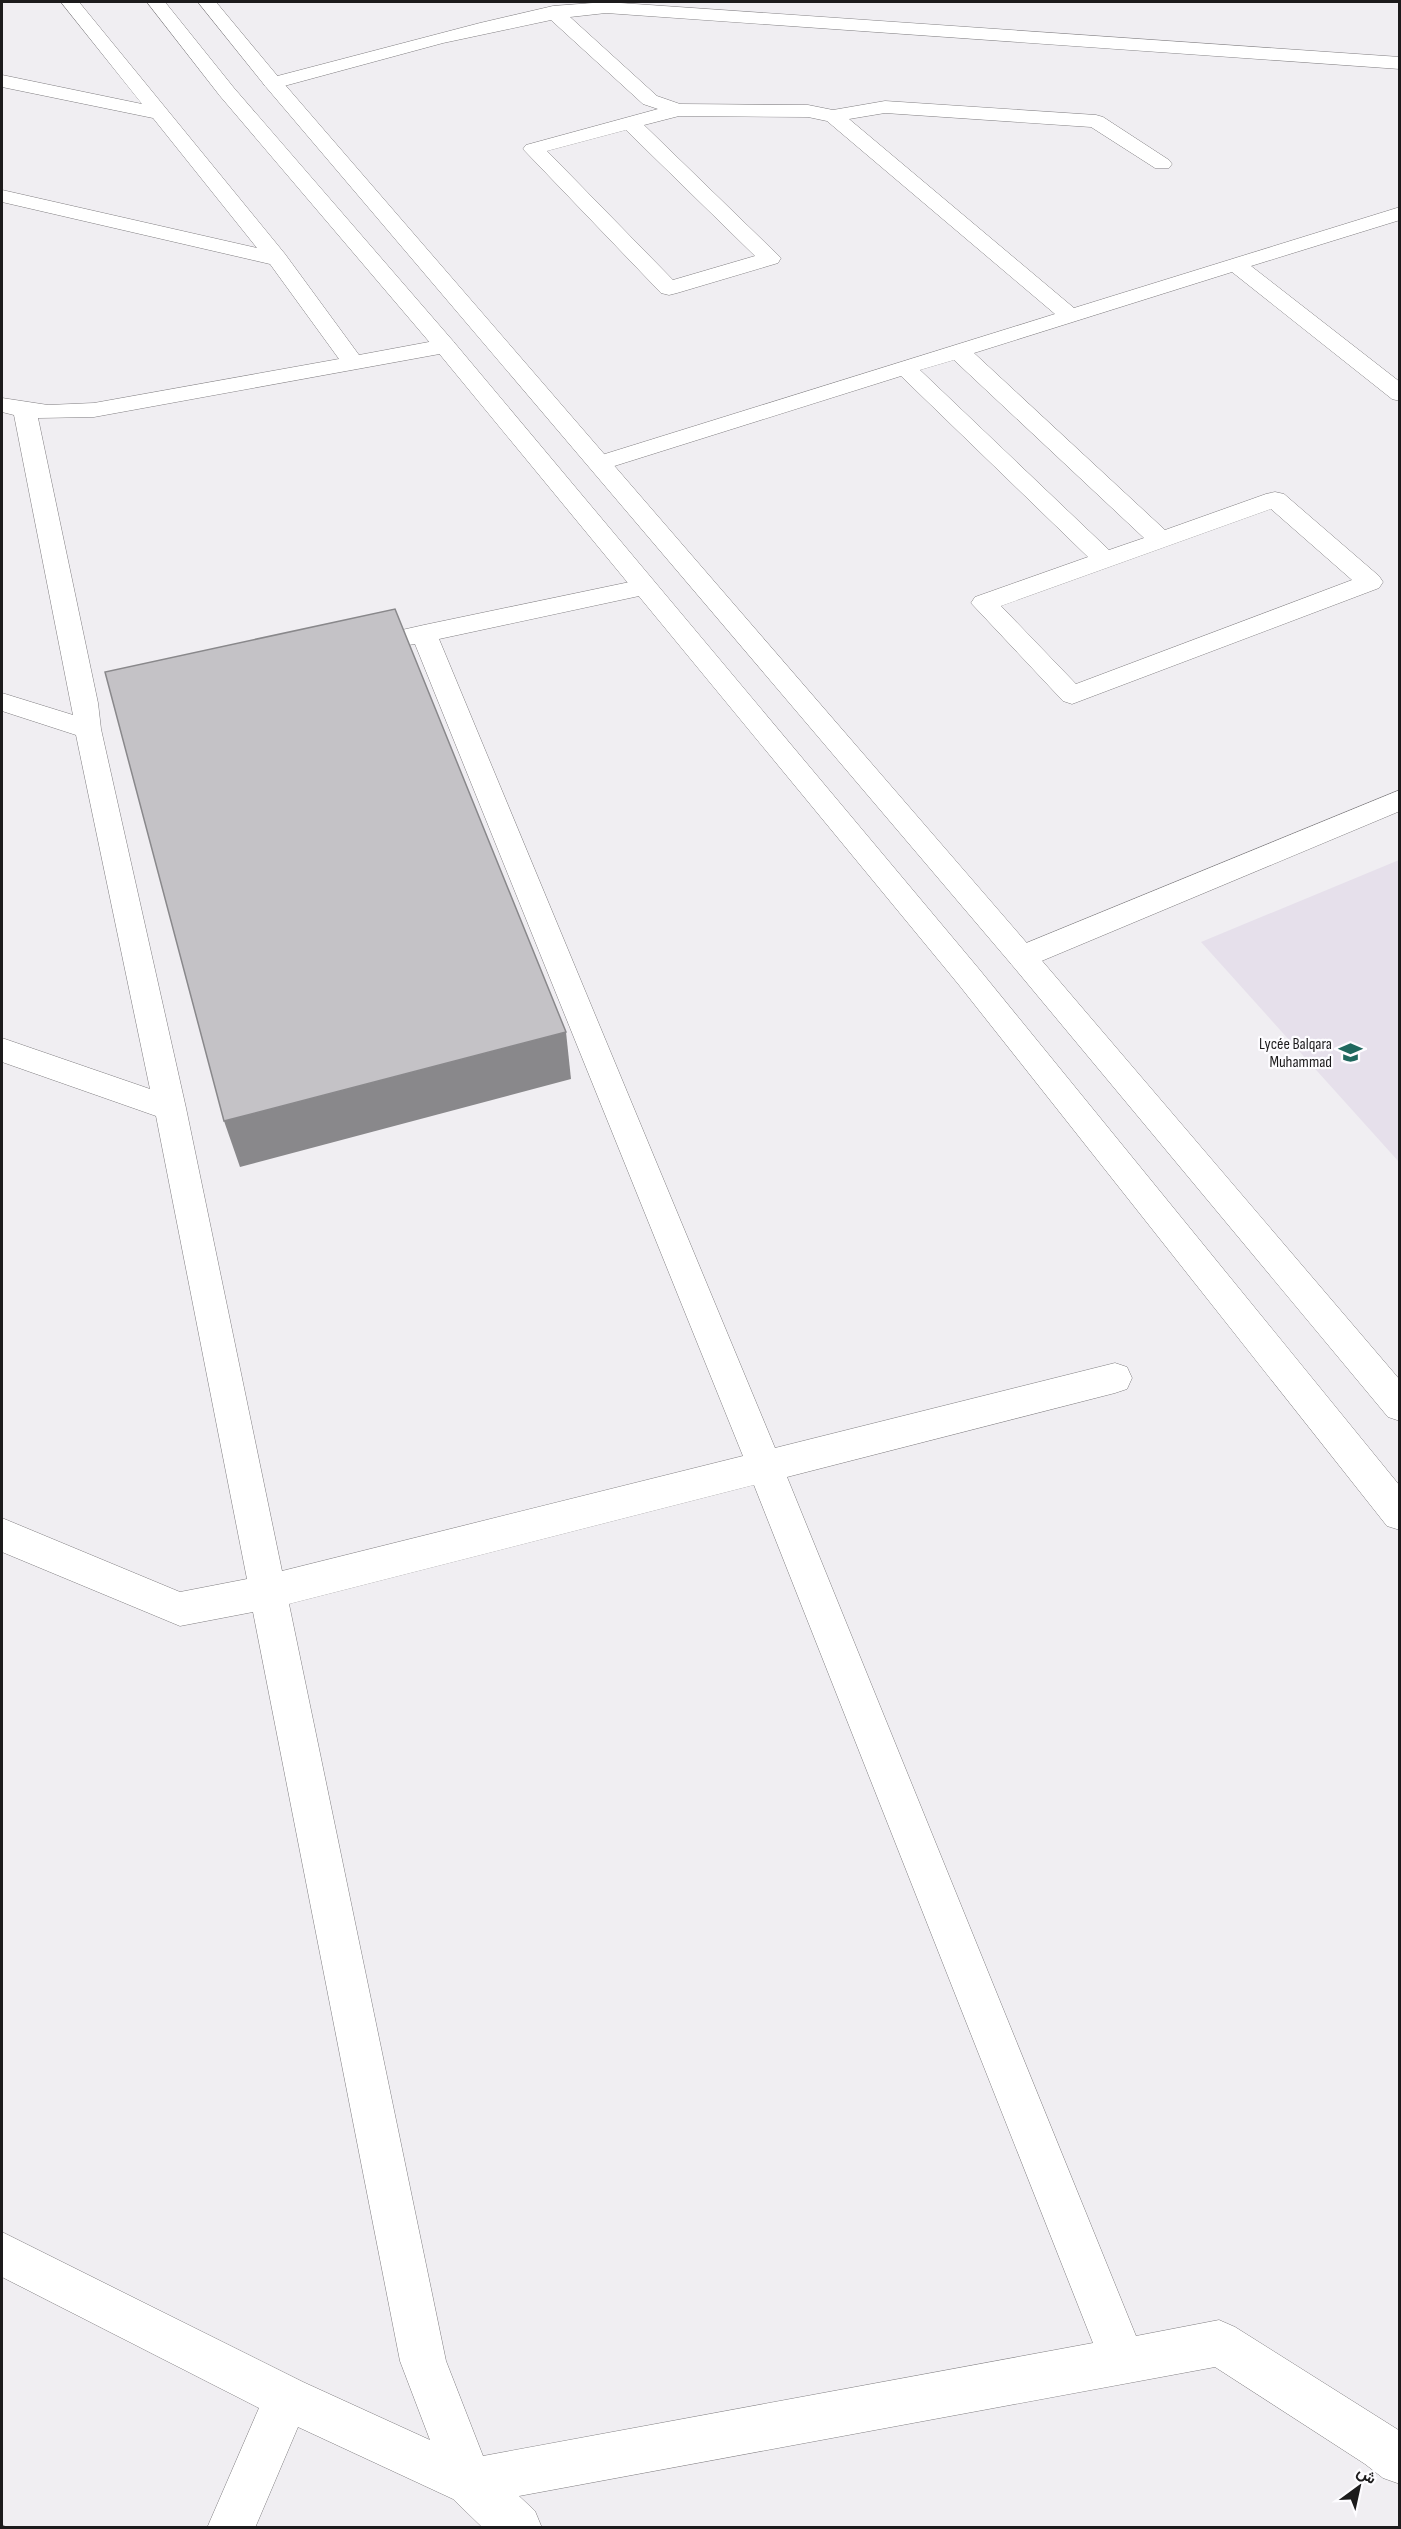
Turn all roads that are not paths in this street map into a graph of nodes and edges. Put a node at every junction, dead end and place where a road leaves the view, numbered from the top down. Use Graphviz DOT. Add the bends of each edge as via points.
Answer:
graph roads {
  1 [pos="70,2"];
  2 [pos="156,2"];
  3 [pos="207,2"];
  4 [pos="553,12"];
  5 [pos="1400,63"];
  6 [pos="2,81"];
  7 [pos="273,83"];
  8 [pos="678,110"];
  9 [pos="159,113"];
  10 [pos="833,116"];
  11 [pos="630,123"];
  12 [pos="1162,164"];
  13 [pos="2,195"];
  14 [pos="1400,213"];
  15 [pos="277,259"];
  16 [pos="1235,264"];
  17 [pos="1071,316"];
  18 [pos="445,346"];
  19 [pos="958,351"];
  20 [pos="353,362"];
  21 [pos="905,368"];
  22 [pos="1400,394"];
  23 [pos="14,408"];
  24 [pos="600,463"];
  25 [pos="1161,540"];
  26 [pos="1105,560"];
  27 [pos="644,586"];
  28 [pos="423,633"];
  29 [pos="377,643"];
  30 [pos="2,702"];
  31 [pos="94,710"];
  32 [pos="1400,800"];
  33 [pos="1022,957"];
  34 [pos="2,1050"];
  35 [pos="170,1108"];
  36 [pos="1115,1378"];
  37 [pos="1400,1407"];
  38 [pos="765,1467"];
  39 [pos="1400,1514"];
  40 [pos="2,1535"];
  41 [pos="267,1592"];
  42 [pos="2,2254"];
  43 [pos="1123,2361"];
  44 [pos="287,2398"];
  45 [pos="1400,2461"];
  46 [pos="470,2482"];
  47 [pos="231,2528"];
  48 [pos="518,2528"];
  1 -- 9 [label="street"];
  2 -- 18 [label="street" via="227,92"];
  3 -- 7 [label="street"];
  4 -- 5 [label="street" via="606,7"];
  4 -- 7 [label="street"];
  4 -- 8 [label="street" via="650,100"];
  6 -- 9 [label="street"];
  7 -- 24 [label="street"];
  8 -- 10 [label="street" via="808,111"];
  8 -- 11 [label="street"];
  9 -- 15 [label="street"];
  10 -- 12 [label="street" via="885,107 1096,122"];
  10 -- 17 [label="street"];
  11 -- 11 [label="street" via="533,149 669,288 770,258"];
  13 -- 15 [label="street"];
  14 -- 16 [label="street"];
  15 -- 20 [label="street"];
  16 -- 17 [label="street"];
  16 -- 22 [label="street"];
  17 -- 19 [label="street"];
  18 -- 20 [label="street"];
  18 -- 27 [label="street"];
  19 -- 21 [label="street"];
  19 -- 25 [label="street"];
  20 -- 23 [label="street" via="94,410 50,413"];
  21 -- 24 [label="street"];
  21 -- 26 [label="street"];
  23 -- 31 [label="street"];
  24 -- 33 [label="street"];
  25 -- 26 [label="street"];
  25 -- 26 [label="street" via="1275,499 1370,582 1072,695 984,603"];
  27 -- 28 [label="street"];
  27 -- 39 [label="street" via="969,977"];
  28 -- 29 [label="street"];
  28 -- 38 [label="street"];
  30 -- 31 [label="street"];
  31 -- 35 [label="street"];
  32 -- 33 [label="street"];
  33 -- 37 [label="street"];
  34 -- 35 [label="street"];
  35 -- 41 [label="street"];
  36 -- 38 [label="street"];
  38 -- 41 [label="street"];
  38 -- 43 [label="street"];
  40 -- 41 [label="street" via="180,1609"];
  41 -- 46 [label="street" via="423,2361"];
  42 -- 44 [label="street"];
  43 -- 45 [label="street" via="1219,2343"];
  43 -- 46 [label="street"];
  44 -- 46 [label="street"];
  44 -- 47 [label="street"];
  46 -- 48 [label="street"];
}
